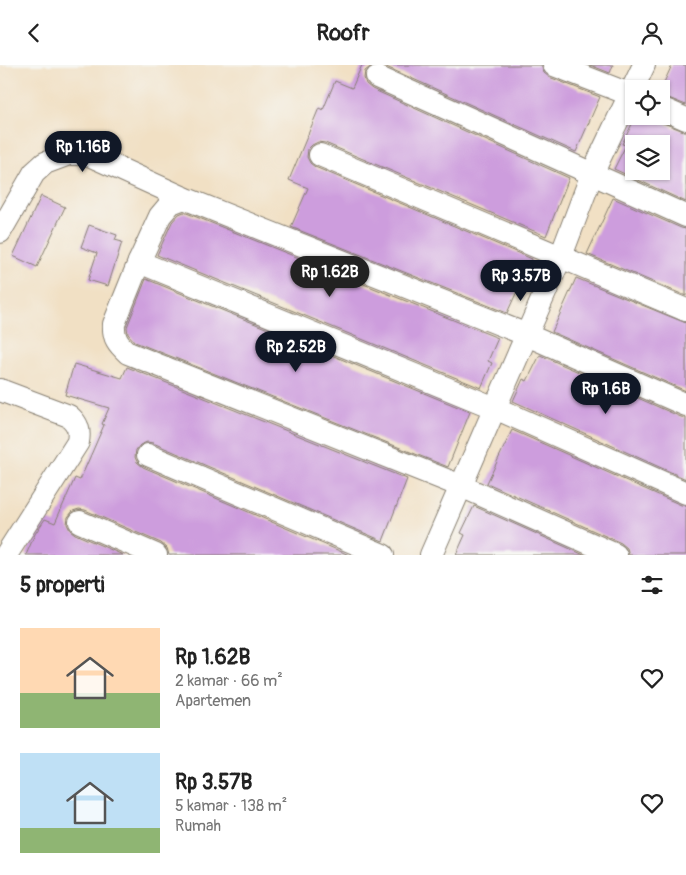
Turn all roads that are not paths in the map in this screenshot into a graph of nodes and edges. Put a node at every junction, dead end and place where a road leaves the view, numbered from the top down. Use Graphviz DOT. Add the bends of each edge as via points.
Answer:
graph roads {
  1 [pos="554,65"];
  2 [pos="644,65"];
  3 [pos="377,77"];
  4 [pos="638,80"];
  5 [pos="625,92"];
  6 [pos="625,109"];
  7 [pos="670,112"];
  8 [pos="686,119"];
  9 [pos="320,155"];
  10 [pos="592,174"];
  11 [pos="184,198"];
  12 [pos="686,216"];
  13 [pos="0,232"];
  14 [pos="561,256"];
  15 [pos="139,261"];
  16 [pos="686,310"];
  17 [pos="527,335"];
  18 [pos="0,390"];
  19 [pos="686,405"];
  20 [pos="495,408"];
  21 [pos="148,455"];
  22 [pos="461,487"];
  23 [pos="686,493"];
  24 [pos="80,523"];
  25 [pos="6,555"];
  26 [pos="156,555"];
  27 [pos="383,555"];
  28 [pos="431,555"];
  29 [pos="616,555"];
  1 -- 5 [label="street"];
  2 -- 4 [label="street"];
  3 -- 10 [label="street"];
  6 -- 10 [label="street"];
  7 -- 8 [label="street"];
  9 -- 14 [label="street"];
  10 -- 12 [label="street"];
  10 -- 14 [label="street"];
  11 -- 13 [label="street" via="87,154 70,155 45,163 34,173"];
  11 -- 15 [label="street" via="165,208"];
  11 -- 17 [label="street"];
  14 -- 16 [label="street"];
  14 -- 17 [label="street"];
  15 -- 20 [label="street"];
  15 -- 22 [label="street" via="114,324 115,339 128,353"];
  17 -- 19 [label="street"];
  17 -- 20 [label="street"];
  18 -- 25 [label="street" via="69,416 77,423 79,433 78,442"];
  20 -- 22 [label="street"];
  20 -- 23 [label="street"];
  21 -- 27 [label="street"];
  22 -- 28 [label="street"];
  22 -- 29 [label="street"];
  24 -- 26 [label="street"];
}
